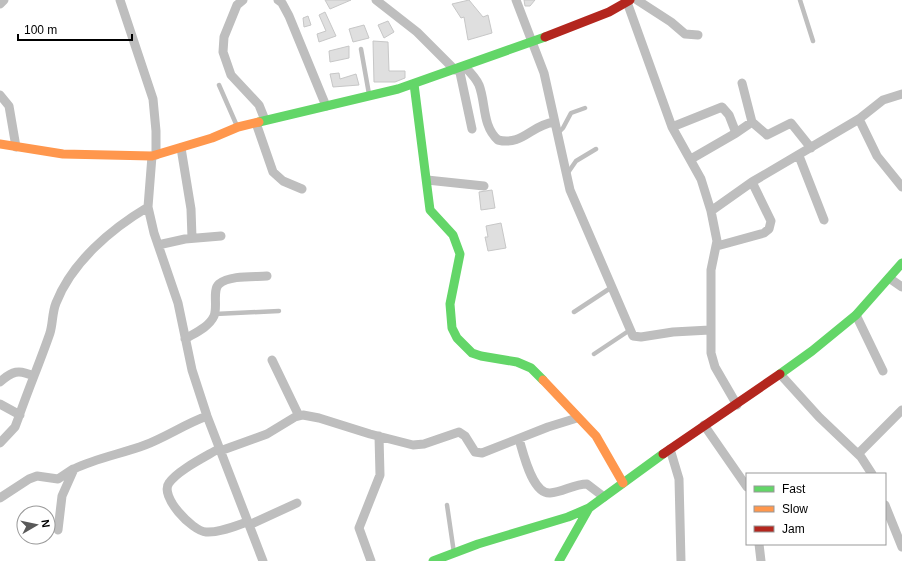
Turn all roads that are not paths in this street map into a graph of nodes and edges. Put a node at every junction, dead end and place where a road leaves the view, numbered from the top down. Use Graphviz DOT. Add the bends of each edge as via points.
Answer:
graph roads {
  1 [pos="4,0"];
  2 [pos="120,0"];
  3 [pos="243,0"];
  4 [pos="278,0"];
  5 [pos="376,0"];
  6 [pos="389,0"];
  7 [pos="516,0"];
  8 [pos="637,0"];
  9 [pos="800,0"];
  10 [pos="628,1"];
  11 [pos="0,4"];
  12 [pos="392,12"];
  13 [pos="698,35"];
  14 [pos="813,41"];
  15 [pos="533,43"];
  16 [pos="361,48"];
  17 [pos="460,69"];
  18 [pos="742,83"];
  19 [pos="414,84"];
  20 [pos="219,85"];
  21 [pos="902,94"];
  22 [pos="0,95"];
  23 [pos="370,96"];
  24 [pos="326,106"];
  25 [pos="585,108"];
  26 [pos="859,119"];
  27 [pos="261,122"];
  28 [pos="554,122"];
  29 [pos="752,122"];
  30 [pos="238,127"];
  31 [pos="672,127"];
  32 [pos="472,129"];
  33 [pos="736,133"];
  34 [pos="556,134"];
  35 [pos="0,144"];
  36 [pos="16,147"];
  37 [pos="181,148"];
  38 [pos="811,148"];
  39 [pos="596,149"];
  40 [pos="154,156"];
  41 [pos="799,156"];
  42 [pos="691,159"];
  43 [pos="567,175"];
  44 [pos="427,180"];
  45 [pos="752,182"];
  46 [pos="484,186"];
  47 [pos="902,187"];
  48 [pos="302,189"];
  49 [pos="148,207"];
  50 [pos="712,211"];
  51 [pos="824,220"];
  52 [pos="221,236"];
  53 [pos="192,238"];
  54 [pos="158,245"];
  55 [pos="717,246"];
  56 [pos="902,263"];
  57 [pos="267,276"];
  58 [pos="889,278"];
  59 [pos="612,287"];
  60 [pos="902,287"];
  61 [pos="279,310"];
  62 [pos="574,312"];
  63 [pos="215,314"];
  64 [pos="856,315"];
  65 [pos="630,330"];
  66 [pos="710,330"];
  67 [pos="185,339"];
  68 [pos="594,354"];
  69 [pos="272,360"];
  70 [pos="883,372"];
  71 [pos="780,374"];
  72 [pos="34,376"];
  73 [pos="0,382"];
  74 [pos="0,404"];
  75 [pos="737,405"];
  76 [pos="902,410"];
  77 [pos="20,415"];
  78 [pos="207,416"];
  79 [pos="299,416"];
  80 [pos="577,418"];
  81 [pos="704,425"];
  82 [pos="379,436"];
  83 [pos="518,438"];
  84 [pos="0,443"];
  85 [pos="670,449"];
  86 [pos="220,450"];
  87 [pos="858,454"];
  88 [pos="74,469"];
  89 [pos="871,473"];
  90 [pos="623,484"];
  91 [pos="746,486"];
  92 [pos="604,497"];
  93 [pos="0,498"];
  94 [pos="297,502"];
  95 [pos="447,505"];
  96 [pos="886,507"];
  97 [pos="589,508"];
  98 [pos="248,523"];
  99 [pos="58,530"];
  100 [pos="759,545"];
  101 [pos="902,547"];
  102 [pos="454,553"];
  103 [pos="263,561"];
  104 [pos="371,561"];
  105 [pos="433,561"];
  106 [pos="559,561"];
  107 [pos="681,561"];
  108 [pos="761,561"];
  1 -- 11 [label="street"];
  2 -- 40 [label="street" via="153,99 156,131"];
  3 -- 27 [label="street" via="237,5 224,37 223,52 231,75 259,105"];
  4 -- 24 [label="street" via="289,16"];
  5 -- 12 [label="street"];
  6 -- 12 [label="street"];
  7 -- 15 [label="street"];
  8 -- 13 [label="street" via="672,22 685,34"];
  9 -- 14 [label="lane"];
  10 -- 15 [label="street" via="609,12"];
  10 -- 31 [label="street"];
  12 -- 17 [label="street"];
  15 -- 17 [label="street"];
  15 -- 28 [label="street" via="550,97"];
  16 -- 23 [label="lane"];
  17 -- 19 [label="street"];
  17 -- 28 [label="street" via="479,86 486,120 490,131 498,140 515,141 539,126"];
  17 -- 32 [label="street"];
  18 -- 29 [label="street"];
  19 -- 23 [label="street"];
  19 -- 44 [label="street"];
  20 -- 30 [label="lane"];
  21 -- 26 [label="street" via="883,100"];
  22 -- 36 [label="street" via="9,106"];
  23 -- 24 [label="street"];
  24 -- 27 [label="street"];
  25 -- 34 [label="lane" via="572,113"];
  26 -- 38 [label="street"];
  26 -- 47 [label="street" via="877,156"];
  27 -- 30 [label="street"];
  27 -- 48 [label="street" via="272,172 277,178"];
  28 -- 34 [label="street"];
  29 -- 33 [label="street"];
  29 -- 38 [label="street" via="767,135 791,122"];
  30 -- 37 [label="street"];
  31 -- 33 [label="street" via="722,107 729,115"];
  31 -- 42 [label="street"];
  33 -- 42 [label="street"];
  34 -- 43 [label="street"];
  35 -- 36 [label="street"];
  36 -- 40 [label="street" via="64,154"];
  37 -- 40 [label="street"];
  37 -- 53 [label="street" via="191,209"];
  38 -- 41 [label="street"];
  39 -- 43 [label="lane" via="576,161"];
  40 -- 49 [label="street"];
  41 -- 45 [label="street"];
  41 -- 51 [label="street"];
  42 -- 50 [label="street"];
  43 -- 59 [label="street" via="581,217"];
  44 -- 46 [label="street"];
  44 -- 80 [label="street" via="430,210 457,239 460,247 449,314 454,336 460,344 479,356 518,360 531,368 565,401"];
  45 -- 50 [label="street"];
  45 -- 55 [label="street" via="771,221 769,229 764,233"];
  49 -- 54 [label="street"];
  49 -- 72 [label="street" via="124,222 86,257 71,276 57,301 50,332"];
  50 -- 55 [label="street"];
  52 -- 53 [label="street"];
  53 -- 54 [label="street"];
  54 -- 67 [label="street" via="178,303"];
  55 -- 66 [label="street" via="711,270"];
  56 -- 58 [label="street"];
  57 -- 63 [label="street" via="221,282 216,291"];
  58 -- 60 [label="street"];
  58 -- 64 [label="street"];
  59 -- 62 [label="lane"];
  59 -- 65 [label="street"];
  61 -- 63 [label="lane"];
  63 -- 67 [label="street" via="206,325"];
  64 -- 70 [label="street"];
  64 -- 71 [label="street"];
  65 -- 66 [label="street" via="633,336 641,338 673,332"];
  65 -- 68 [label="lane"];
  66 -- 75 [label="street" via="711,354 715,367"];
  67 -- 78 [label="street"];
  69 -- 79 [label="street"];
  71 -- 75 [label="street"];
  71 -- 87 [label="street" via="819,417"];
  72 -- 73 [label="street" via="18,371 12,372"];
  72 -- 77 [label="street"];
  74 -- 77 [label="street"];
  75 -- 81 [label="street"];
  76 -- 87 [label="street"];
  77 -- 84 [label="street" via="14,427"];
  78 -- 86 [label="street"];
  78 -- 88 [label="street" via="146,445"];
  79 -- 82 [label="street" via="319,418"];
  79 -- 86 [label="street" via="267,434"];
  80 -- 83 [label="street"];
  80 -- 90 [label="street" via="596,436"];
  81 -- 85 [label="street"];
  81 -- 91 [label="street"];
  82 -- 83 [label="street" via="413,445 424,444 459,432 465,436 475,452"];
  82 -- 104 [label="street" via="380,475 359,528"];
  83 -- 92 [label="street" via="528,471 542,491 549,493 587,484"];
  85 -- 90 [label="street"];
  85 -- 107 [label="street" via="679,479"];
  86 -- 98 [label="street"];
  86 -- 98 [label="street" via="175,476 168,484 167,492 190,525 199,531 220,530"];
  87 -- 89 [label="street"];
  88 -- 93 [label="street" via="58,479 42,476 29,479"];
  88 -- 99 [label="street" via="62,496"];
  90 -- 92 [label="street"];
  92 -- 97 [label="street"];
  94 -- 98 [label="street"];
  95 -- 102 [label="lane"];
  96 -- 101 [label="street"];
  97 -- 102 [label="street"];
  97 -- 106 [label="street"];
  98 -- 103 [label="street"];
  100 -- 108 [label="street"];
  102 -- 105 [label="street"];
}
